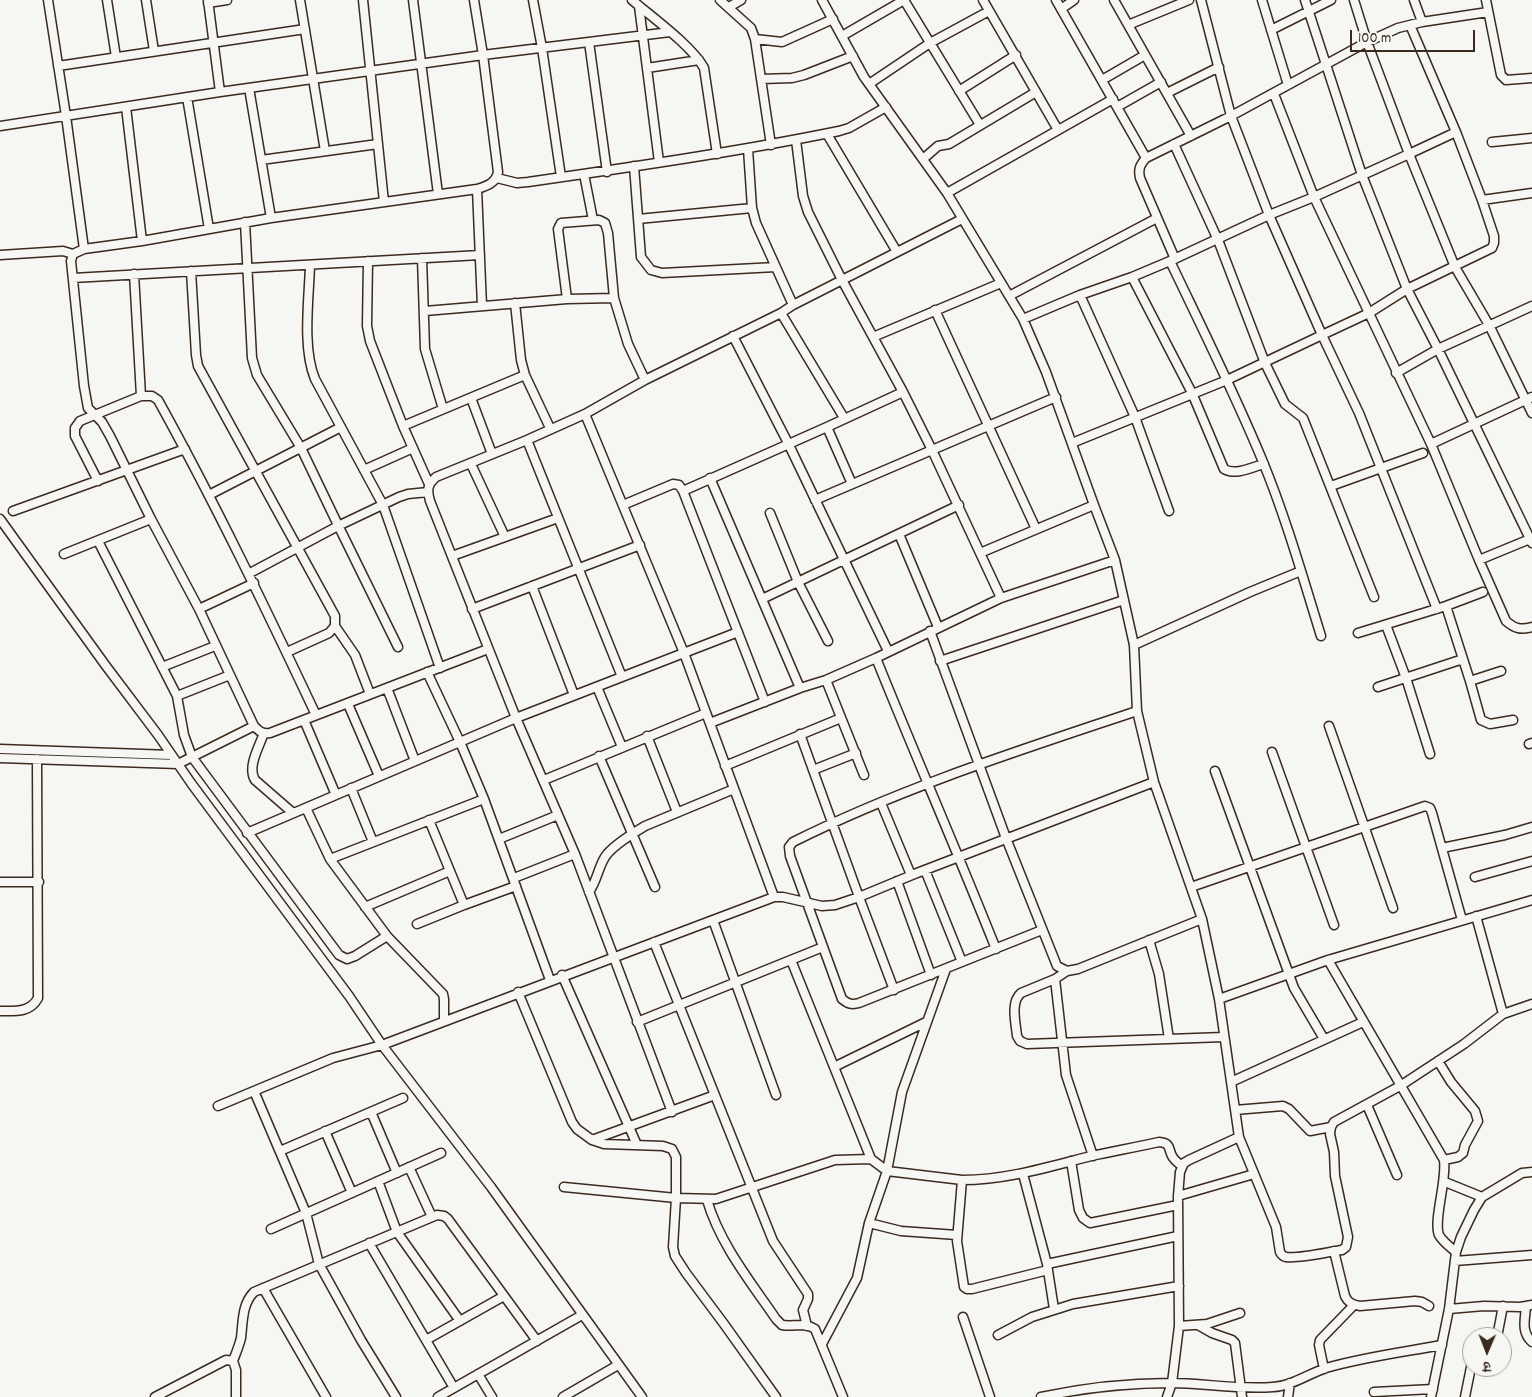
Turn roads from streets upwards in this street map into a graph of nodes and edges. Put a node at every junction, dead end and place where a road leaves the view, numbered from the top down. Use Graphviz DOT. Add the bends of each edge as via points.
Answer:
graph roads {
  1 [pos="48,0"];
  2 [pos="107,0"];
  3 [pos="146,0"];
  4 [pos="227,0"];
  5 [pos="300,0"];
  6 [pos="362,0"];
  7 [pos="413,0"];
  8 [pos="474,0"];
  9 [pos="533,0"];
  10 [pos="632,0"];
  11 [pos="720,0"];
  12 [pos="742,0"];
  13 [pos="822,0"];
  14 [pos="904,0"];
  15 [pos="983,0"];
  16 [pos="1056,0"];
  17 [pos="1074,0"];
  18 [pos="1114,0"];
  19 [pos="1189,0"];
  20 [pos="1201,0"];
  21 [pos="1262,0"];
  22 [pos="1305,0"];
  23 [pos="1331,0"];
  24 [pos="1354,0"];
  25 [pos="1414,0"];
  26 [pos="1486,0"];
  27 [pos="208,1"];
  28 [pos="639,6"];
  29 [pos="729,7"];
  30 [pos="1061,9"];
  31 [pos="989,11"];
  32 [pos="1308,12"];
  33 [pos="1488,12"];
  34 [pos="833,19"];
  35 [pos="1422,22"];
  36 [pos="1128,24"];
  37 [pos="1410,25"];
  38 [pos="305,29"];
  39 [pos="1271,30"];
  40 [pos="670,32"];
  41 [pos="642,35"];
  42 [pos="842,36"];
  43 [pos="755,39"];
  44 [pos="589,42"];
  45 [pos="1368,42"];
  46 [pos="213,43"];
  47 [pos="930,43"];
  48 [pos="542,48"];
  49 [pos="154,52"];
  50 [pos="483,55"];
  51 [pos="1016,55"];
  52 [pos="1145,55"];
  53 [pos="853,56"];
  54 [pos="116,57"];
  55 [pos="700,60"];
  56 [pos="421,64"];
  57 [pos="1325,65"];
  58 [pos="58,66"];
  59 [pos="1219,67"];
  60 [pos="647,68"];
  61 [pos="370,71"];
  62 [pos="1532,78"];
  63 [pos="314,79"];
  64 [pos="761,79"];
  65 [pos="1102,80"];
  66 [pos="1161,82"];
  67 [pos="869,84"];
  68 [pos="1288,86"];
  69 [pos="249,88"];
  70 [pos="960,91"];
  71 [pos="220,92"];
  72 [pos="1036,92"];
  73 [pos="1167,93"];
  74 [pos="1274,94"];
  75 [pos="187,97"];
  76 [pos="1113,99"];
  77 [pos="126,107"];
  78 [pos="1117,107"];
  79 [pos="886,108"];
  80 [pos="66,116"];
  81 [pos="1231,116"];
  82 [pos="980,125"];
  83 [pos="0,126"];
  84 [pos="1058,130"];
  85 [pos="1456,132"];
  86 [pos="827,134"];
  87 [pos="1191,136"];
  88 [pos="1532,138"];
  89 [pos="796,140"];
  90 [pos="1492,142"];
  91 [pos="378,144"];
  92 [pos="1174,144"];
  93 [pos="771,145"];
  94 [pos="748,149"];
  95 [pos="325,151"];
  96 [pos="717,154"];
  97 [pos="1409,154"];
  98 [pos="1146,158"];
  99 [pos="923,159"];
  100 [pos="261,160"];
  101 [pos="659,162"];
  102 [pos="634,166"];
  103 [pos="606,172"];
  104 [pos="584,174"];
  105 [pos="1362,175"];
  106 [pos="560,177"];
  107 [pos="497,178"];
  108 [pos="477,189"];
  109 [pos="947,193"];
  110 [pos="1532,193"];
  111 [pos="438,194"];
  112 [pos="1314,197"];
  113 [pos="1482,200"];
  114 [pos="384,202"];
  115 [pos="752,208"];
  116 [pos="1269,215"];
  117 [pos="271,218"];
  118 [pos="1158,218"];
  119 [pos="638,219"];
  120 [pos="962,219"];
  121 [pos="593,220"];
  122 [pos="245,222"];
  123 [pos="209,229"];
  124 [pos="1218,240"];
  125 [pos="142,241"];
  126 [pos="84,249"];
  127 [pos="897,252"];
  128 [pos="73,254"];
  129 [pos="0,255"];
  130 [pos="480,255"];
  131 [pos="422,258"];
  132 [pos="1173,260"];
  133 [pos="368,261"];
  134 [pos="310,264"];
  135 [pos="776,267"];
  136 [pos="1455,267"];
  137 [pos="248,268"];
  138 [pos="191,271"];
  139 [pos="134,274"];
  140 [pos="1132,277"];
  141 [pos="73,278"];
  142 [pos="842,280"];
  143 [pos="1001,282"];
  144 [pos="1407,289"];
  145 [pos="1080,295"];
  146 [pos="1009,296"];
  147 [pos="614,298"];
  148 [pos="568,299"];
  149 [pos="514,303"];
  150 [pos="794,305"];
  151 [pos="482,306"];
  152 [pos="1532,306"];
  153 [pos="935,310"];
  154 [pos="425,311"];
  155 [pos="782,313"];
  156 [pos="1369,313"];
  157 [pos="1023,320"];
  158 [pos="1489,325"];
  159 [pos="1322,335"];
  160 [pos="732,336"];
  161 [pos="873,337"];
  162 [pos="1438,349"];
  163 [pos="1265,363"];
  164 [pos="1396,373"];
  165 [pos="525,375"];
  166 [pos="645,380"];
  167 [pos="1227,380"];
  168 [pos="903,392"];
  169 [pos="1192,393"];
  170 [pos="141,396"];
  171 [pos="1056,397"];
  172 [pos="471,398"];
  173 [pos="1529,398"];
  174 [pos="443,410"];
  175 [pos="1532,413"];
  176 [pos="585,414"];
  177 [pos="95,416"];
  178 [pos="1135,417"];
  179 [pos="844,418"];
  180 [pos="1474,424"];
  181 [pos="403,426"];
  182 [pos="988,426"];
  183 [pos="341,427"];
  184 [pos="828,427"];
  185 [pos="550,428"];
  186 [pos="527,440"];
  187 [pos="788,443"];
  188 [pos="1072,443"];
  189 [pos="1431,444"];
  190 [pos="185,448"];
  191 [pos="301,448"];
  192 [pos="413,448"];
  193 [pos="932,450"];
  194 [pos="1423,453"];
  195 [pos="492,454"];
  196 [pos="471,464"];
  197 [pos="1264,464"];
  198 [pos="1381,467"];
  199 [pos="127,469"];
  200 [pos="364,470"];
  201 [pos="257,471"];
  202 [pos="710,478"];
  203 [pos="98,481"];
  204 [pos="852,484"];
  205 [pos="1331,486"];
  206 [pos="428,488"];
  207 [pos="683,491"];
  208 [pos="209,495"];
  209 [pos="815,500"];
  210 [pos="383,504"];
  211 [pos="624,505"];
  212 [pos="959,505"];
  213 [pos="1094,505"];
  214 [pos="1169,510"];
  215 [pos="13,512"];
  216 [pos="770,513"];
  217 [pos="558,518"];
  218 [pos="0,519"];
  219 [pos="151,519"];
  220 [pos="338,526"];
  221 [pos="1036,529"];
  222 [pos="899,534"];
  223 [pos="505,537"];
  224 [pos="98,541"];
  225 [pos="1531,541"];
  226 [pos="640,545"];
  227 [pos="297,549"];
  228 [pos="980,553"];
  229 [pos="64,554"];
  230 [pos="452,556"];
  231 [pos="844,560"];
  232 [pos="1115,560"];
  233 [pos="1479,560"];
  234 [pos="578,569"];
  235 [pos="1301,571"];
  236 [pos="250,574"];
  237 [pos="798,582"];
  238 [pos="254,583"];
  239 [pos="532,586"];
  240 [pos="1483,592"];
  241 [pos="1374,597"];
  242 [pos="1001,598"];
  243 [pos="762,599"];
  244 [pos="1124,600"];
  245 [pos="1446,606"];
  246 [pos="198,609"];
  247 [pos="472,609"];
  248 [pos="1437,609"];
  249 [pos="1386,625"];
  250 [pos="335,626"];
  251 [pos="938,627"];
  252 [pos="1532,627"];
  253 [pos="930,631"];
  254 [pos="738,632"];
  255 [pos="1358,633"];
  256 [pos="1322,636"];
  257 [pos="828,641"];
  258 [pos="215,646"];
  259 [pos="1134,646"];
  260 [pos="398,647"];
  261 [pos="488,649"];
  262 [pos="888,651"];
  263 [pos="287,652"];
  264 [pos="684,653"];
  265 [pos="876,658"];
  266 [pos="1463,659"];
  267 [pos="940,661"];
  268 [pos="162,667"];
  269 [pos="440,668"];
  270 [pos="1501,671"];
  271 [pos="428,672"];
  272 [pos="230,675"];
  273 [pos="622,676"];
  274 [pos="1406,678"];
  275 [pos="826,680"];
  276 [pos="1470,681"];
  277 [pos="596,687"];
  278 [pos="1378,687"];
  279 [pos="387,688"];
  280 [pos="800,688"];
  281 [pos="370,694"];
  282 [pos="574,695"];
  283 [pos="177,696"];
  284 [pos="765,702"];
  285 [pos="348,704"];
  286 [pos="1137,711"];
  287 [pos="706,713"];
  288 [pos="316,715"];
  289 [pos="516,718"];
  290 [pos="841,718"];
  291 [pos="304,720"];
  292 [pos="1513,720"];
  293 [pos="710,723"];
  294 [pos="254,726"];
  295 [pos="1330,726"];
  296 [pos="264,734"];
  297 [pos="800,734"];
  298 [pos="648,736"];
  299 [pos="460,742"];
  300 [pos="622,747"];
  301 [pos="0,749"];
  302 [pos="1272,752"];
  303 [pos="856,753"];
  304 [pos="1430,754"];
  305 [pos="171,755"];
  306 [pos="600,756"];
  307 [pos="192,757"];
  308 [pos="0,758"];
  309 [pos="37,759"];
  310 [pos="415,761"];
  311 [pos="178,764"];
  312 [pos="978,765"];
  313 [pos="725,766"];
  314 [pos="813,770"];
  315 [pos="1215,771"];
  316 [pos="864,775"];
  317 [pos="379,776"];
  318 [pos="544,780"];
  319 [pos="1154,782"];
  320 [pos="928,785"];
  321 [pos="351,788"];
  322 [pos="734,788"];
  323 [pos="336,794"];
  324 [pos="484,798"];
  325 [pos="881,803"];
  326 [pos="306,808"];
  327 [pos="677,812"];
  328 [pos="293,813"];
  329 [pos="558,814"];
  330 [pos="429,820"];
  331 [pos="832,822"];
  332 [pos="1532,826"];
  333 [pos="1364,827"];
  334 [pos="247,833"];
  335 [pos="634,834"];
  336 [pos="1006,838"];
  337 [pos="499,839"];
  338 [pos="373,842"];
  339 [pos="1306,847"];
  340 [pos="1442,848"];
  341 [pos="575,854"];
  342 [pos="960,856"];
  343 [pos="330,859"];
  344 [pos="1532,861"];
  345 [pos="1249,867"];
  346 [pos="926,870"];
  347 [pos="450,871"];
  348 [pos="911,875"];
  349 [pos="1474,877"];
  350 [pos="514,878"];
  351 [pos="897,881"];
  352 [pos="0,882"];
  353 [pos="39,882"];
  354 [pos="516,886"];
  355 [pos="655,887"];
  356 [pos="1191,887"];
  357 [pos="589,892"];
  358 [pos="774,897"];
  359 [pos="858,897"];
  360 [pos="1532,900"];
  361 [pos="808,903"];
  362 [pos="464,905"];
  363 [pos="365,907"];
  364 [pos="1393,908"];
  365 [pos="1476,916"];
  366 [pos="1202,919"];
  367 [pos="713,920"];
  368 [pos="1462,920"];
  369 [pos="417,924"];
  370 [pos="1334,925"];
  371 [pos="1042,930"];
  372 [pos="387,936"];
  373 [pos="1149,940"];
  374 [pos="654,942"];
  375 [pos="823,947"];
  376 [pos="996,949"];
  377 [pos="612,957"];
  378 [pos="791,960"];
  379 [pos="1328,960"];
  380 [pos="962,962"];
  381 [pos="946,969"];
  382 [pos="1067,971"];
  383 [pos="1289,974"];
  384 [pos="931,975"];
  385 [pos="562,976"];
  386 [pos="1055,979"];
  387 [pos="550,980"];
  388 [pos="736,982"];
  389 [pos="894,990"];
  390 [pos="518,992"];
  391 [pos="1219,999"];
  392 [pos="1532,1004"];
  393 [pos="679,1005"];
  394 [pos="0,1011"];
  395 [pos="1503,1014"];
  396 [pos="444,1020"];
  397 [pos="637,1022"];
  398 [pos="926,1022"];
  399 [pos="1363,1022"];
  400 [pos="1224,1037"];
  401 [pos="1169,1039"];
  402 [pos="1324,1040"];
  403 [pos="1063,1042"];
  404 [pos="382,1044"];
  405 [pos="1438,1061"];
  406 [pos="834,1067"];
  407 [pos="1231,1082"];
  408 [pos="1400,1086"];
  409 [pos="254,1091"];
  410 [pos="715,1095"];
  411 [pos="776,1095"];
  412 [pos="403,1098"];
  413 [pos="1367,1105"];
  414 [pos="218,1106"];
  415 [pos="1235,1110"];
  416 [pos="371,1112"];
  417 [pos="672,1112"];
  418 [pos="629,1126"];
  419 [pos="1331,1127"];
  420 [pos="325,1131"];
  421 [pos="1239,1137"];
  422 [pos="592,1140"];
  423 [pos="637,1145"];
  424 [pos="280,1151"];
  425 [pos="441,1153"];
  426 [pos="1093,1156"];
  427 [pos="871,1159"];
  428 [pos="1444,1160"];
  429 [pos="1071,1161"];
  430 [pos="1182,1166"];
  431 [pos="409,1167"];
  432 [pos="887,1171"];
  433 [pos="1532,1172"];
  434 [pos="397,1173"];
  435 [pos="1023,1174"];
  436 [pos="1254,1174"];
  437 [pos="1397,1175"];
  438 [pos="962,1180"];
  439 [pos="378,1181"];
  440 [pos="1445,1182"];
  441 [pos="752,1186"];
  442 [pos="564,1187"];
  443 [pos="352,1193"];
  444 [pos="1178,1196"];
  445 [pos="1482,1197"];
  446 [pos="676,1198"];
  447 [pos="706,1200"];
  448 [pos="1178,1205"];
  449 [pos="306,1213"];
  450 [pos="432,1217"];
  451 [pos="870,1223"];
  452 [pos="271,1229"];
  453 [pos="397,1232"];
  454 [pos="957,1235"];
  455 [pos="1178,1236"];
  456 [pos="369,1243"];
  457 [pos="1334,1251"];
  458 [pos="1456,1252"];
  459 [pos="1532,1255"];
  460 [pos="1455,1261"];
  461 [pos="319,1264"];
  462 [pos="1048,1267"];
  463 [pos="1179,1286"];
  464 [pos="263,1288"];
  465 [pos="504,1296"];
  466 [pos="1354,1305"];
  467 [pos="1429,1306"];
  468 [pos="1503,1306"];
  469 [pos="1529,1306"];
  470 [pos="1054,1309"];
  471 [pos="1449,1309"];
  472 [pos="1240,1313"];
  473 [pos="582,1315"];
  474 [pos="962,1317"];
  475 [pos="460,1321"];
  476 [pos="1198,1325"];
  477 [pos="807,1326"];
  478 [pos="1179,1326"];
  479 [pos="1499,1327"];
  480 [pos="998,1335"];
  481 [pos="426,1340"];
  482 [pos="537,1341"];
  483 [pos="1532,1342"];
  484 [pos="822,1344"];
  485 [pos="1442,1345"];
  486 [pos="234,1361"];
  487 [pos="618,1365"];
  488 [pos="1324,1369"];
  489 [pos="478,1374"];
  490 [pos="1469,1377"];
  491 [pos="1172,1383"];
  492 [pos="1290,1383"];
  493 [pos="1240,1387"];
  494 [pos="172,1388"];
  495 [pos="454,1388"];
  496 [pos="1374,1392"];
  497 [pos="1432,1393"];
  498 [pos="577,1394"];
  499 [pos="155,1397"];
  500 [pos="172,1397"];
  501 [pos="236,1397"];
  502 [pos="326,1397"];
  503 [pos="396,1397"];
  504 [pos="438,1397"];
  505 [pos="492,1397"];
  506 [pos="563,1397"];
  507 [pos="642,1397"];
  508 [pos="776,1397"];
  509 [pos="843,1397"];
  510 [pos="990,1397"];
  511 [pos="1041,1397"];
  512 [pos="1167,1397"];
  513 [pos="1242,1397"];
  514 [pos="1288,1397"];
  515 [pos="1465,1397"];
  1 -- 58 [label="street"];
  2 -- 54 [label="street"];
  3 -- 49 [label="street"];
  4 -- 27 [label="street"];
  5 -- 38 [label="street"];
  6 -- 61 [label="street"];
  7 -- 56 [label="street"];
  8 -- 50 [label="street"];
  9 -- 48 [label="street"];
  10 -- 28 [label="street"];
  11 -- 29 [label="street"];
  12 -- 29 [label="street"];
  13 -- 34 [label="street"];
  14 -- 42 [label="street"];
  14 -- 47 [label="street"];
  15 -- 31 [label="street"];
  16 -- 30 [label="street"];
  17 -- 30 [label="street"];
  18 -- 36 [label="street"];
  19 -- 36 [label="street"];
  20 -- 59 [label="street"];
  21 -- 39 [label="street"];
  22 -- 32 [label="street"];
  23 -- 32 [label="street"];
  24 -- 45 [label="street"];
  25 -- 35 [label="street"];
  26 -- 33 [label="street"];
  27 -- 46 [label="street"];
  28 -- 40 [label="street"];
  28 -- 41 [label="street"];
  29 -- 43 [label="street" via="751,28"];
  30 -- 65 [label="street"];
  31 -- 47 [label="street"];
  31 -- 51 [label="street"];
  32 -- 39 [label="street"];
  32 -- 57 [label="street"];
  33 -- 35 [label="street"];
  33 -- 62 [label="street" via="1501,75 1506,80"];
  34 -- 42 [label="street"];
  34 -- 43 [label="street" via="782,42"];
  35 -- 37 [label="street"];
  36 -- 52 [label="street"];
  37 -- 45 [label="street"];
  37 -- 85 [label="street"];
  38 -- 46 [label="street"];
  38 -- 63 [label="street"];
  39 -- 68 [label="street"];
  40 -- 41 [label="street"];
  40 -- 55 [label="street"];
  41 -- 44 [label="street"];
  41 -- 60 [label="street"];
  42 -- 53 [label="street"];
  43 -- 64 [label="street"];
  44 -- 48 [label="street"];
  44 -- 103 [label="street"];
  45 -- 57 [label="street"];
  45 -- 97 [label="street"];
  46 -- 49 [label="street"];
  46 -- 71 [label="street"];
  47 -- 67 [label="street"];
  47 -- 70 [label="street"];
  48 -- 50 [label="street"];
  48 -- 106 [label="street"];
  49 -- 54 [label="street"];
  50 -- 56 [label="street"];
  50 -- 107 [label="street"];
  51 -- 70 [label="street"];
  51 -- 72 [label="street"];
  52 -- 65 [label="street"];
  52 -- 66 [label="street"];
  53 -- 64 [label="street" via="792,78"];
  53 -- 67 [label="street"];
  54 -- 58 [label="street"];
  55 -- 60 [label="street"];
  55 -- 96 [label="street" via="704,68"];
  56 -- 61 [label="street"];
  56 -- 111 [label="street"];
  57 -- 68 [label="street"];
  57 -- 105 [label="street"];
  58 -- 80 [label="street"];
  59 -- 73 [label="street"];
  59 -- 81 [label="street"];
  60 -- 101 [label="street"];
  61 -- 63 [label="street"];
  61 -- 91 [label="street"];
  63 -- 69 [label="street"];
  63 -- 95 [label="street"];
  64 -- 93 [label="street"];
  65 -- 76 [label="street"];
  66 -- 73 [label="street"];
  66 -- 78 [label="street"];
  67 -- 79 [label="street"];
  68 -- 74 [label="street"];
  69 -- 71 [label="street"];
  69 -- 100 [label="street"];
  70 -- 82 [label="street"];
  71 -- 75 [label="street"];
  72 -- 82 [label="street"];
  72 -- 84 [label="street"];
  73 -- 87 [label="street"];
  74 -- 81 [label="street"];
  74 -- 112 [label="street"];
  75 -- 77 [label="street"];
  75 -- 123 [label="street"];
  76 -- 78 [label="street"];
  76 -- 84 [label="street"];
  77 -- 80 [label="street"];
  77 -- 125 [label="street"];
  78 -- 98 [label="street"];
  79 -- 86 [label="street" via="849,128"];
  79 -- 99 [label="street"];
  80 -- 83 [label="street"];
  80 -- 126 [label="street"];
  81 -- 87 [label="street"];
  81 -- 116 [label="street"];
  82 -- 99 [label="street" via="950,144 938,146"];
  84 -- 109 [label="street"];
  85 -- 97 [label="street"];
  85 -- 113 [label="street"];
  86 -- 89 [label="street"];
  86 -- 127 [label="street"];
  87 -- 92 [label="street"];
  88 -- 90 [label="street"];
  89 -- 93 [label="street"];
  89 -- 142 [label="street" via="808,212"];
  91 -- 95 [label="street"];
  91 -- 114 [label="street"];
  92 -- 98 [label="street"];
  92 -- 124 [label="street"];
  93 -- 94 [label="street"];
  94 -- 96 [label="street"];
  94 -- 115 [label="street"];
  95 -- 100 [label="street"];
  96 -- 101 [label="street"];
  97 -- 105 [label="street"];
  97 -- 136 [label="street"];
  98 -- 118 [label="street" via="1138,171"];
  99 -- 109 [label="street"];
  100 -- 117 [label="street"];
  101 -- 102 [label="street"];
  102 -- 103 [label="street"];
  102 -- 119 [label="street"];
  103 -- 104 [label="street"];
  104 -- 106 [label="street"];
  104 -- 121 [label="street"];
  105 -- 112 [label="street"];
  105 -- 144 [label="street"];
  106 -- 107 [label="street" via="516,183"];
  107 -- 108 [label="street"];
  108 -- 111 [label="street"];
  108 -- 130 [label="street"];
  109 -- 120 [label="street"];
  110 -- 113 [label="street"];
  111 -- 114 [label="street"];
  112 -- 116 [label="street"];
  112 -- 156 [label="street"];
  113 -- 136 [label="street" via="1494,236 1492,248"];
  114 -- 117 [label="street"];
  115 -- 119 [label="street"];
  115 -- 135 [label="street"];
  116 -- 124 [label="street"];
  116 -- 159 [label="street"];
  117 -- 122 [label="street"];
  118 -- 132 [label="street"];
  118 -- 146 [label="street"];
  119 -- 135 [label="street" via="641,257 651,270 662,273"];
  120 -- 127 [label="street"];
  120 -- 143 [label="street"];
  121 -- 147 [label="street" via="605,223 608,233"];
  121 -- 148 [label="street" via="561,223 558,229"];
  122 -- 123 [label="street"];
  122 -- 137 [label="street"];
  123 -- 125 [label="street"];
  124 -- 132 [label="street"];
  124 -- 163 [label="street"];
  125 -- 126 [label="street"];
  126 -- 128 [label="street"];
  127 -- 142 [label="street"];
  128 -- 129 [label="street" via="63,251"];
  128 -- 141 [label="street"];
  130 -- 131 [label="street"];
  130 -- 151 [label="street"];
  131 -- 133 [label="street"];
  131 -- 154 [label="street"];
  132 -- 140 [label="street"];
  132 -- 167 [label="street"];
  133 -- 134 [label="street"];
  133 -- 181 [label="street" via="366,326"];
  134 -- 137 [label="street"];
  134 -- 183 [label="street" via="310,368"];
  135 -- 150 [label="street"];
  136 -- 144 [label="street"];
  136 -- 158 [label="street"];
  137 -- 138 [label="street"];
  137 -- 191 [label="street" via="252,358 257,375"];
  138 -- 139 [label="street"];
  138 -- 201 [label="street" via="198,366"];
  139 -- 141 [label="street"];
  139 -- 170 [label="street"];
  140 -- 145 [label="street"];
  140 -- 169 [label="street"];
  141 -- 177 [label="street" via="86,401"];
  142 -- 150 [label="street"];
  142 -- 161 [label="street"];
  143 -- 146 [label="street"];
  143 -- 153 [label="street"];
  144 -- 156 [label="street"];
  144 -- 162 [label="street"];
  145 -- 157 [label="street"];
  145 -- 178 [label="street"];
  146 -- 157 [label="street"];
  147 -- 148 [label="street"];
  147 -- 166 [label="street" via="628,344"];
  148 -- 149 [label="street"];
  149 -- 151 [label="street"];
  149 -- 165 [label="street"];
  150 -- 155 [label="street"];
  151 -- 154 [label="street"];
  152 -- 158 [label="street"];
  153 -- 161 [label="street"];
  153 -- 182 [label="street"];
  154 -- 174 [label="street" via="425,349"];
  155 -- 160 [label="street"];
  155 -- 179 [label="street"];
  156 -- 159 [label="street"];
  156 -- 164 [label="street"];
  157 -- 171 [label="street"];
  158 -- 162 [label="street"];
  158 -- 173 [label="street"];
  159 -- 163 [label="street"];
  159 -- 198 [label="street"];
  160 -- 166 [label="street"];
  160 -- 187 [label="street"];
  161 -- 168 [label="street"];
  162 -- 164 [label="street"];
  162 -- 180 [label="street"];
  163 -- 167 [label="street"];
  163 -- 205 [label="street" via="1285,404 1304,418"];
  164 -- 189 [label="street"];
  165 -- 172 [label="street"];
  165 -- 185 [label="street"];
  166 -- 176 [label="street"];
  167 -- 169 [label="street"];
  167 -- 197 [label="street"];
  168 -- 179 [label="street"];
  168 -- 193 [label="street"];
  169 -- 178 [label="street"];
  169 -- 197 [label="street" via="1224,469 1238,471"];
  170 -- 177 [label="street"];
  170 -- 190 [label="street" via="152,396 158,400"];
  171 -- 182 [label="street"];
  171 -- 188 [label="street"];
  172 -- 174 [label="street"];
  172 -- 195 [label="street"];
  173 -- 175 [label="street"];
  173 -- 180 [label="street"];
  174 -- 181 [label="street"];
  176 -- 185 [label="street"];
  176 -- 211 [label="street"];
  177 -- 199 [label="street" via="102,422"];
  177 -- 203 [label="street" via="80,421 75,428 75,436"];
  178 -- 188 [label="street"];
  178 -- 214 [label="street"];
  179 -- 184 [label="street"];
  180 -- 189 [label="street"];
  180 -- 225 [label="street"];
  181 -- 192 [label="street"];
  182 -- 193 [label="street"];
  182 -- 221 [label="street"];
  183 -- 191 [label="street"];
  183 -- 200 [label="street"];
  184 -- 187 [label="street"];
  184 -- 204 [label="street"];
  185 -- 186 [label="street"];
  186 -- 195 [label="street"];
  186 -- 217 [label="street"];
  187 -- 202 [label="street"];
  187 -- 209 [label="street"];
  188 -- 213 [label="street"];
  189 -- 233 [label="street"];
  190 -- 199 [label="street"];
  190 -- 208 [label="street"];
  191 -- 201 [label="street"];
  191 -- 220 [label="street"];
  192 -- 200 [label="street"];
  192 -- 206 [label="street"];
  193 -- 204 [label="street"];
  193 -- 212 [label="street"];
  194 -- 198 [label="street"];
  195 -- 196 [label="street"];
  196 -- 206 [label="street" via="436,477"];
  196 -- 223 [label="street"];
  197 -- 235 [label="street"];
  198 -- 205 [label="street"];
  198 -- 248 [label="street"];
  199 -- 203 [label="street"];
  199 -- 219 [label="street"];
  200 -- 210 [label="street"];
  201 -- 208 [label="street"];
  201 -- 227 [label="street"];
  202 -- 207 [label="street"];
  202 -- 243 [label="street"];
  203 -- 215 [label="street"];
  204 -- 209 [label="street"];
  205 -- 241 [label="street"];
  206 -- 210 [label="street"];
  206 -- 230 [label="street"];
  207 -- 211 [label="street" via="679,485 673,484"];
  207 -- 254 [label="street"];
  208 -- 236 [label="street"];
  209 -- 231 [label="street"];
  210 -- 220 [label="street"];
  210 -- 269 [label="street"];
  211 -- 226 [label="street"];
  212 -- 222 [label="street"];
  212 -- 228 [label="street"];
  213 -- 221 [label="street"];
  213 -- 232 [label="street"];
  216 -- 237 [label="street"];
  217 -- 223 [label="street"];
  217 -- 234 [label="street"];
  218 -- 305 [label="street"];
  219 -- 224 [label="street"];
  219 -- 246 [label="street"];
  220 -- 227 [label="street"];
  220 -- 260 [label="street"];
  221 -- 228 [label="street"];
  222 -- 231 [label="street"];
  222 -- 251 [label="street"];
  223 -- 230 [label="street"];
  224 -- 229 [label="street"];
  224 -- 268 [label="street"];
  225 -- 233 [label="street"];
  226 -- 234 [label="street"];
  226 -- 264 [label="street"];
  227 -- 236 [label="street"];
  227 -- 250 [label="street" via="335,616"];
  228 -- 242 [label="street"];
  230 -- 247 [label="street"];
  231 -- 237 [label="street"];
  231 -- 262 [label="street"];
  232 -- 242 [label="street"];
  232 -- 244 [label="street"];
  233 -- 252 [label="street" via="1506,621 1520,629"];
  234 -- 239 [label="street"];
  234 -- 273 [label="street"];
  235 -- 256 [label="street"];
  235 -- 259 [label="street"];
  236 -- 238 [label="street"];
  237 -- 243 [label="street"];
  237 -- 257 [label="street"];
  238 -- 246 [label="street"];
  238 -- 263 [label="street"];
  239 -- 247 [label="street"];
  239 -- 282 [label="street"];
  240 -- 245 [label="street"];
  242 -- 251 [label="street"];
  243 -- 280 [label="street"];
  244 -- 259 [label="street"];
  244 -- 267 [label="street"];
  245 -- 248 [label="street"];
  245 -- 266 [label="street"];
  246 -- 258 [label="street"];
  247 -- 261 [label="street"];
  248 -- 249 [label="street"];
  249 -- 255 [label="street"];
  249 -- 274 [label="street"];
  250 -- 263 [label="street" via="329,633"];
  250 -- 281 [label="street" via="355,655"];
  251 -- 253 [label="street"];
  253 -- 262 [label="street"];
  253 -- 267 [label="street"];
  254 -- 264 [label="street"];
  254 -- 284 [label="street"];
  258 -- 268 [label="street"];
  258 -- 272 [label="street"];
  259 -- 286 [label="street"];
  261 -- 269 [label="street"];
  261 -- 289 [label="street"];
  262 -- 265 [label="street"];
  263 -- 288 [label="street"];
  264 -- 273 [label="street"];
  264 -- 287 [label="street"];
  265 -- 275 [label="street"];
  265 -- 320 [label="street"];
  266 -- 274 [label="street"];
  266 -- 276 [label="street"];
  267 -- 312 [label="street"];
  268 -- 283 [label="street"];
  269 -- 271 [label="street"];
  270 -- 276 [label="street"];
  271 -- 279 [label="street"];
  271 -- 299 [label="street"];
  272 -- 283 [label="street"];
  272 -- 294 [label="street"];
  273 -- 277 [label="street"];
  274 -- 278 [label="street"];
  274 -- 304 [label="street"];
  275 -- 280 [label="street"];
  275 -- 290 [label="street"];
  276 -- 292 [label="street" via="1481,720 1490,724"];
  277 -- 282 [label="street"];
  277 -- 300 [label="street"];
  279 -- 281 [label="street"];
  279 -- 310 [label="street"];
  280 -- 284 [label="street"];
  281 -- 285 [label="street"];
  282 -- 289 [label="street"];
  283 -- 307 [label="street" via="184,735"];
  284 -- 293 [label="street"];
  285 -- 288 [label="street"];
  285 -- 317 [label="street"];
  286 -- 312 [label="street"];
  286 -- 319 [label="street"];
  287 -- 293 [label="street"];
  287 -- 298 [label="street"];
  288 -- 291 [label="street"];
  289 -- 299 [label="street"];
  289 -- 318 [label="street"];
  290 -- 297 [label="street"];
  290 -- 303 [label="street"];
  291 -- 296 [label="street"];
  291 -- 323 [label="street"];
  293 -- 313 [label="street"];
  294 -- 296 [label="street"];
  294 -- 307 [label="street"];
  295 -- 333 [label="street"];
  296 -- 328 [label="street" via="252,775"];
  297 -- 313 [label="street"];
  297 -- 314 [label="street"];
  298 -- 300 [label="street"];
  298 -- 327 [label="street"];
  299 -- 310 [label="street"];
  299 -- 324 [label="street"];
  300 -- 306 [label="street"];
  301 -- 305 [label="street"];
  302 -- 339 [label="street"];
  303 -- 314 [label="street"];
  303 -- 316 [label="street"];
  305 -- 311 [label="street"];
  306 -- 318 [label="street"];
  306 -- 335 [label="street"];
  307 -- 311 [label="street"];
  307 -- 334 [label="street"];
  308 -- 309 [label="street"];
  309 -- 311 [label="street"];
  309 -- 353 [label="street"];
  310 -- 317 [label="street"];
  311 -- 404 [label="street"];
  312 -- 320 [label="street"];
  312 -- 336 [label="street"];
  313 -- 322 [label="street"];
  314 -- 331 [label="street"];
  315 -- 345 [label="street"];
  317 -- 321 [label="street"];
  318 -- 329 [label="street"];
  319 -- 336 [label="street"];
  319 -- 356 [label="street"];
  320 -- 325 [label="street"];
  320 -- 342 [label="street"];
  321 -- 323 [label="street"];
  321 -- 338 [label="street"];
  322 -- 327 [label="street"];
  322 -- 358 [label="street"];
  323 -- 326 [label="street"];
  324 -- 330 [label="street"];
  324 -- 337 [label="street"];
  325 -- 331 [label="street"];
  325 -- 348 [label="street"];
  326 -- 328 [label="street"];
  326 -- 343 [label="street"];
  327 -- 335 [label="street"];
  328 -- 334 [label="street"];
  329 -- 337 [label="street"];
  329 -- 341 [label="street"];
  330 -- 338 [label="street"];
  330 -- 347 [label="street"];
  331 -- 359 [label="street"];
  331 -- 361 [label="street" via="789,847"];
  332 -- 340 [label="street"];
  333 -- 339 [label="street"];
  333 -- 340 [label="street" via="1425,806 1430,808"];
  333 -- 364 [label="street"];
  334 -- 372 [label="street" via="339,955 347,959 355,956"];
  335 -- 355 [label="street"];
  335 -- 357 [label="street" via="604,858"];
  336 -- 342 [label="street"];
  336 -- 371 [label="street"];
  337 -- 350 [label="street"];
  338 -- 343 [label="street"];
  339 -- 345 [label="street"];
  339 -- 370 [label="street"];
  340 -- 368 [label="street"];
  341 -- 350 [label="street"];
  341 -- 357 [label="street"];
  342 -- 346 [label="street"];
  342 -- 376 [label="street"];
  343 -- 363 [label="street"];
  344 -- 349 [label="street"];
  345 -- 356 [label="street"];
  345 -- 383 [label="street"];
  346 -- 348 [label="street"];
  346 -- 380 [label="street"];
  347 -- 362 [label="street"];
  347 -- 363 [label="street"];
  348 -- 351 [label="street"];
  350 -- 354 [label="street"];
  351 -- 359 [label="street"];
  351 -- 384 [label="street"];
  352 -- 353 [label="street"];
  353 -- 394 [label="street" via="38,998 31,1008"];
  354 -- 362 [label="street"];
  354 -- 387 [label="street"];
  356 -- 366 [label="street"];
  357 -- 377 [label="street"];
  358 -- 361 [label="street"];
  358 -- 367 [label="street"];
  359 -- 361 [label="street" via="835,905"];
  359 -- 389 [label="street"];
  360 -- 365 [label="street"];
  361 -- 375 [label="street"];
  362 -- 369 [label="street"];
  363 -- 372 [label="street"];
  365 -- 368 [label="street"];
  365 -- 395 [label="street"];
  366 -- 373 [label="street"];
  366 -- 391 [label="street"];
  367 -- 374 [label="street"];
  367 -- 388 [label="street"];
  368 -- 379 [label="street"];
  371 -- 376 [label="street"];
  371 -- 382 [label="street" via="1057,966"];
  372 -- 396 [label="street" via="443,994"];
  373 -- 382 [label="street"];
  373 -- 401 [label="street" via="1159,974"];
  374 -- 377 [label="street"];
  374 -- 393 [label="street"];
  375 -- 378 [label="street"];
  375 -- 389 [label="street" via="842,999 847,1003 852,1005"];
  376 -- 380 [label="street"];
  377 -- 385 [label="street"];
  377 -- 397 [label="street"];
  378 -- 388 [label="street"];
  378 -- 406 [label="street"];
  379 -- 383 [label="street"];
  379 -- 399 [label="street"];
  380 -- 381 [label="street"];
  381 -- 384 [label="street"];
  381 -- 398 [label="street"];
  382 -- 386 [label="street"];
  383 -- 391 [label="street"];
  383 -- 402 [label="street"];
  384 -- 389 [label="street"];
  385 -- 387 [label="street"];
  385 -- 418 [label="street"];
  386 -- 403 [label="street"];
  386 -- 403 [label="street" via="1016,997 1017,1036 1026,1044"];
  387 -- 390 [label="street"];
  388 -- 393 [label="street"];
  388 -- 411 [label="street"];
  390 -- 396 [label="street"];
  390 -- 422 [label="street" via="572,1122"];
  391 -- 400 [label="street"];
  392 -- 395 [label="street"];
  393 -- 397 [label="street"];
  393 -- 410 [label="street"];
  395 -- 405 [label="street"];
  396 -- 404 [label="street"];
  397 -- 417 [label="street"];
  398 -- 406 [label="street"];
  398 -- 432 [label="street" via="902,1092"];
  399 -- 402 [label="street"];
  399 -- 408 [label="street"];
  400 -- 401 [label="street"];
  400 -- 407 [label="street"];
  401 -- 403 [label="street"];
  402 -- 407 [label="street"];
  403 -- 426 [label="street" via="1066,1075"];
  404 -- 409 [label="street" via="333,1058"];
  404 -- 473 [label="street" via="491,1187"];
  405 -- 408 [label="street"];
  405 -- 428 [label="street" via="1475,1110 1478,1122 1463,1154"];
  406 -- 427 [label="street"];
  407 -- 415 [label="street"];
  408 -- 413 [label="street"];
  408 -- 428 [label="street"];
  409 -- 414 [label="street"];
  409 -- 424 [label="street"];
  410 -- 417 [label="street"];
  410 -- 441 [label="street"];
  412 -- 416 [label="street"];
  413 -- 419 [label="street" via="1343,1116"];
  413 -- 437 [label="street"];
  415 -- 419 [label="street" via="1283,1106 1310,1131"];
  415 -- 421 [label="street"];
  416 -- 420 [label="street"];
  416 -- 434 [label="street"];
  417 -- 418 [label="street"];
  418 -- 422 [label="street"];
  418 -- 423 [label="street"];
  419 -- 457 [label="street" via="1334,1176 1348,1242 1342,1250"];
  420 -- 424 [label="street"];
  420 -- 443 [label="street"];
  421 -- 430 [label="street"];
  421 -- 436 [label="street"];
  422 -- 423 [label="street" via="604,1144"];
  423 -- 446 [label="street" via="663,1146 672,1150 676,1157"];
  424 -- 449 [label="street"];
  425 -- 431 [label="street"];
  426 -- 429 [label="street"];
  426 -- 430 [label="street" via="1166,1142 1172,1156"];
  427 -- 432 [label="street"];
  427 -- 441 [label="street" via="835,1160"];
  428 -- 440 [label="street"];
  429 -- 435 [label="street"];
  429 -- 448 [label="street" via="1079,1210 1090,1223"];
  430 -- 444 [label="street"];
  431 -- 434 [label="street"];
  431 -- 450 [label="street"];
  432 -- 438 [label="street"];
  432 -- 451 [label="street"];
  433 -- 445 [label="street" via="1522,1173"];
  434 -- 439 [label="street"];
  435 -- 438 [label="street"];
  435 -- 462 [label="street"];
  436 -- 444 [label="street"];
  436 -- 457 [label="street" via="1276,1227 1281,1255"];
  438 -- 454 [label="street"];
  439 -- 443 [label="street"];
  439 -- 453 [label="street"];
  440 -- 445 [label="street"];
  440 -- 458 [label="street" via="1438,1234"];
  441 -- 447 [label="street"];
  441 -- 477 [label="street" via="776,1248 808,1295 802,1310"];
  442 -- 446 [label="street"];
  443 -- 449 [label="street"];
  444 -- 448 [label="street"];
  445 -- 458 [label="street"];
  446 -- 447 [label="street"];
  446 -- 508 [label="street" via="673,1247 679,1264"];
  447 -- 477 [label="street" via="722,1239 776,1319 782,1325"];
  448 -- 455 [label="street"];
  449 -- 452 [label="street"];
  449 -- 461 [label="street"];
  450 -- 453 [label="street"];
  450 -- 465 [label="street" via="441,1215 448,1219"];
  451 -- 454 [label="street" via="901,1231"];
  451 -- 484 [label="street" via="856,1278"];
  453 -- 456 [label="street"];
  453 -- 475 [label="street"];
  454 -- 462 [label="street" via="967,1289"];
  455 -- 462 [label="street"];
  455 -- 463 [label="street"];
  456 -- 461 [label="street"];
  456 -- 481 [label="street"];
  457 -- 466 [label="street" via="1345,1296"];
  458 -- 460 [label="street"];
  459 -- 460 [label="street"];
  460 -- 471 [label="street"];
  461 -- 464 [label="street"];
  461 -- 503 [label="street"];
  462 -- 470 [label="street"];
  463 -- 470 [label="street"];
  463 -- 478 [label="street"];
  464 -- 486 [label="street" via="254,1292 246,1304"];
  464 -- 502 [label="street"];
  465 -- 475 [label="street"];
  465 -- 482 [label="street"];
  466 -- 467 [label="street" via="1415,1301"];
  466 -- 488 [label="street" via="1320,1340"];
  468 -- 469 [label="street"];
  468 -- 471 [label="street"];
  468 -- 479 [label="street"];
  469 -- 483 [label="street" via="1525,1330"];
  470 -- 480 [label="street"];
  471 -- 485 [label="street"];
  472 -- 476 [label="street"];
  473 -- 482 [label="street"];
  473 -- 487 [label="street"];
  474 -- 510 [label="street"];
  475 -- 481 [label="street"];
  476 -- 478 [label="street"];
  476 -- 493 [label="street" via="1236,1343"];
  477 -- 484 [label="street" via="815,1330"];
  478 -- 491 [label="street"];
  481 -- 495 [label="street"];
  482 -- 489 [label="street"];
  484 -- 509 [label="street"];
  485 -- 488 [label="street"];
  485 -- 497 [label="street"];
  486 -- 494 [label="street" via="226,1360"];
  486 -- 501 [label="street"];
  487 -- 498 [label="street"];
  487 -- 507 [label="street"];
  488 -- 492 [label="street"];
  489 -- 495 [label="street"];
  489 -- 505 [label="street"];
  490 -- 515 [label="street"];
  491 -- 493 [label="street"];
  491 -- 511 [label="street" via="1127,1384"];
  491 -- 512 [label="street"];
  492 -- 493 [label="street" via="1273,1387"];
  492 -- 514 [label="street"];
  493 -- 513 [label="street"];
  494 -- 499 [label="street"];
  494 -- 500 [label="street"];
  495 -- 504 [label="street"];
  496 -- 497 [label="street"];
  498 -- 506 [label="street"];
}
